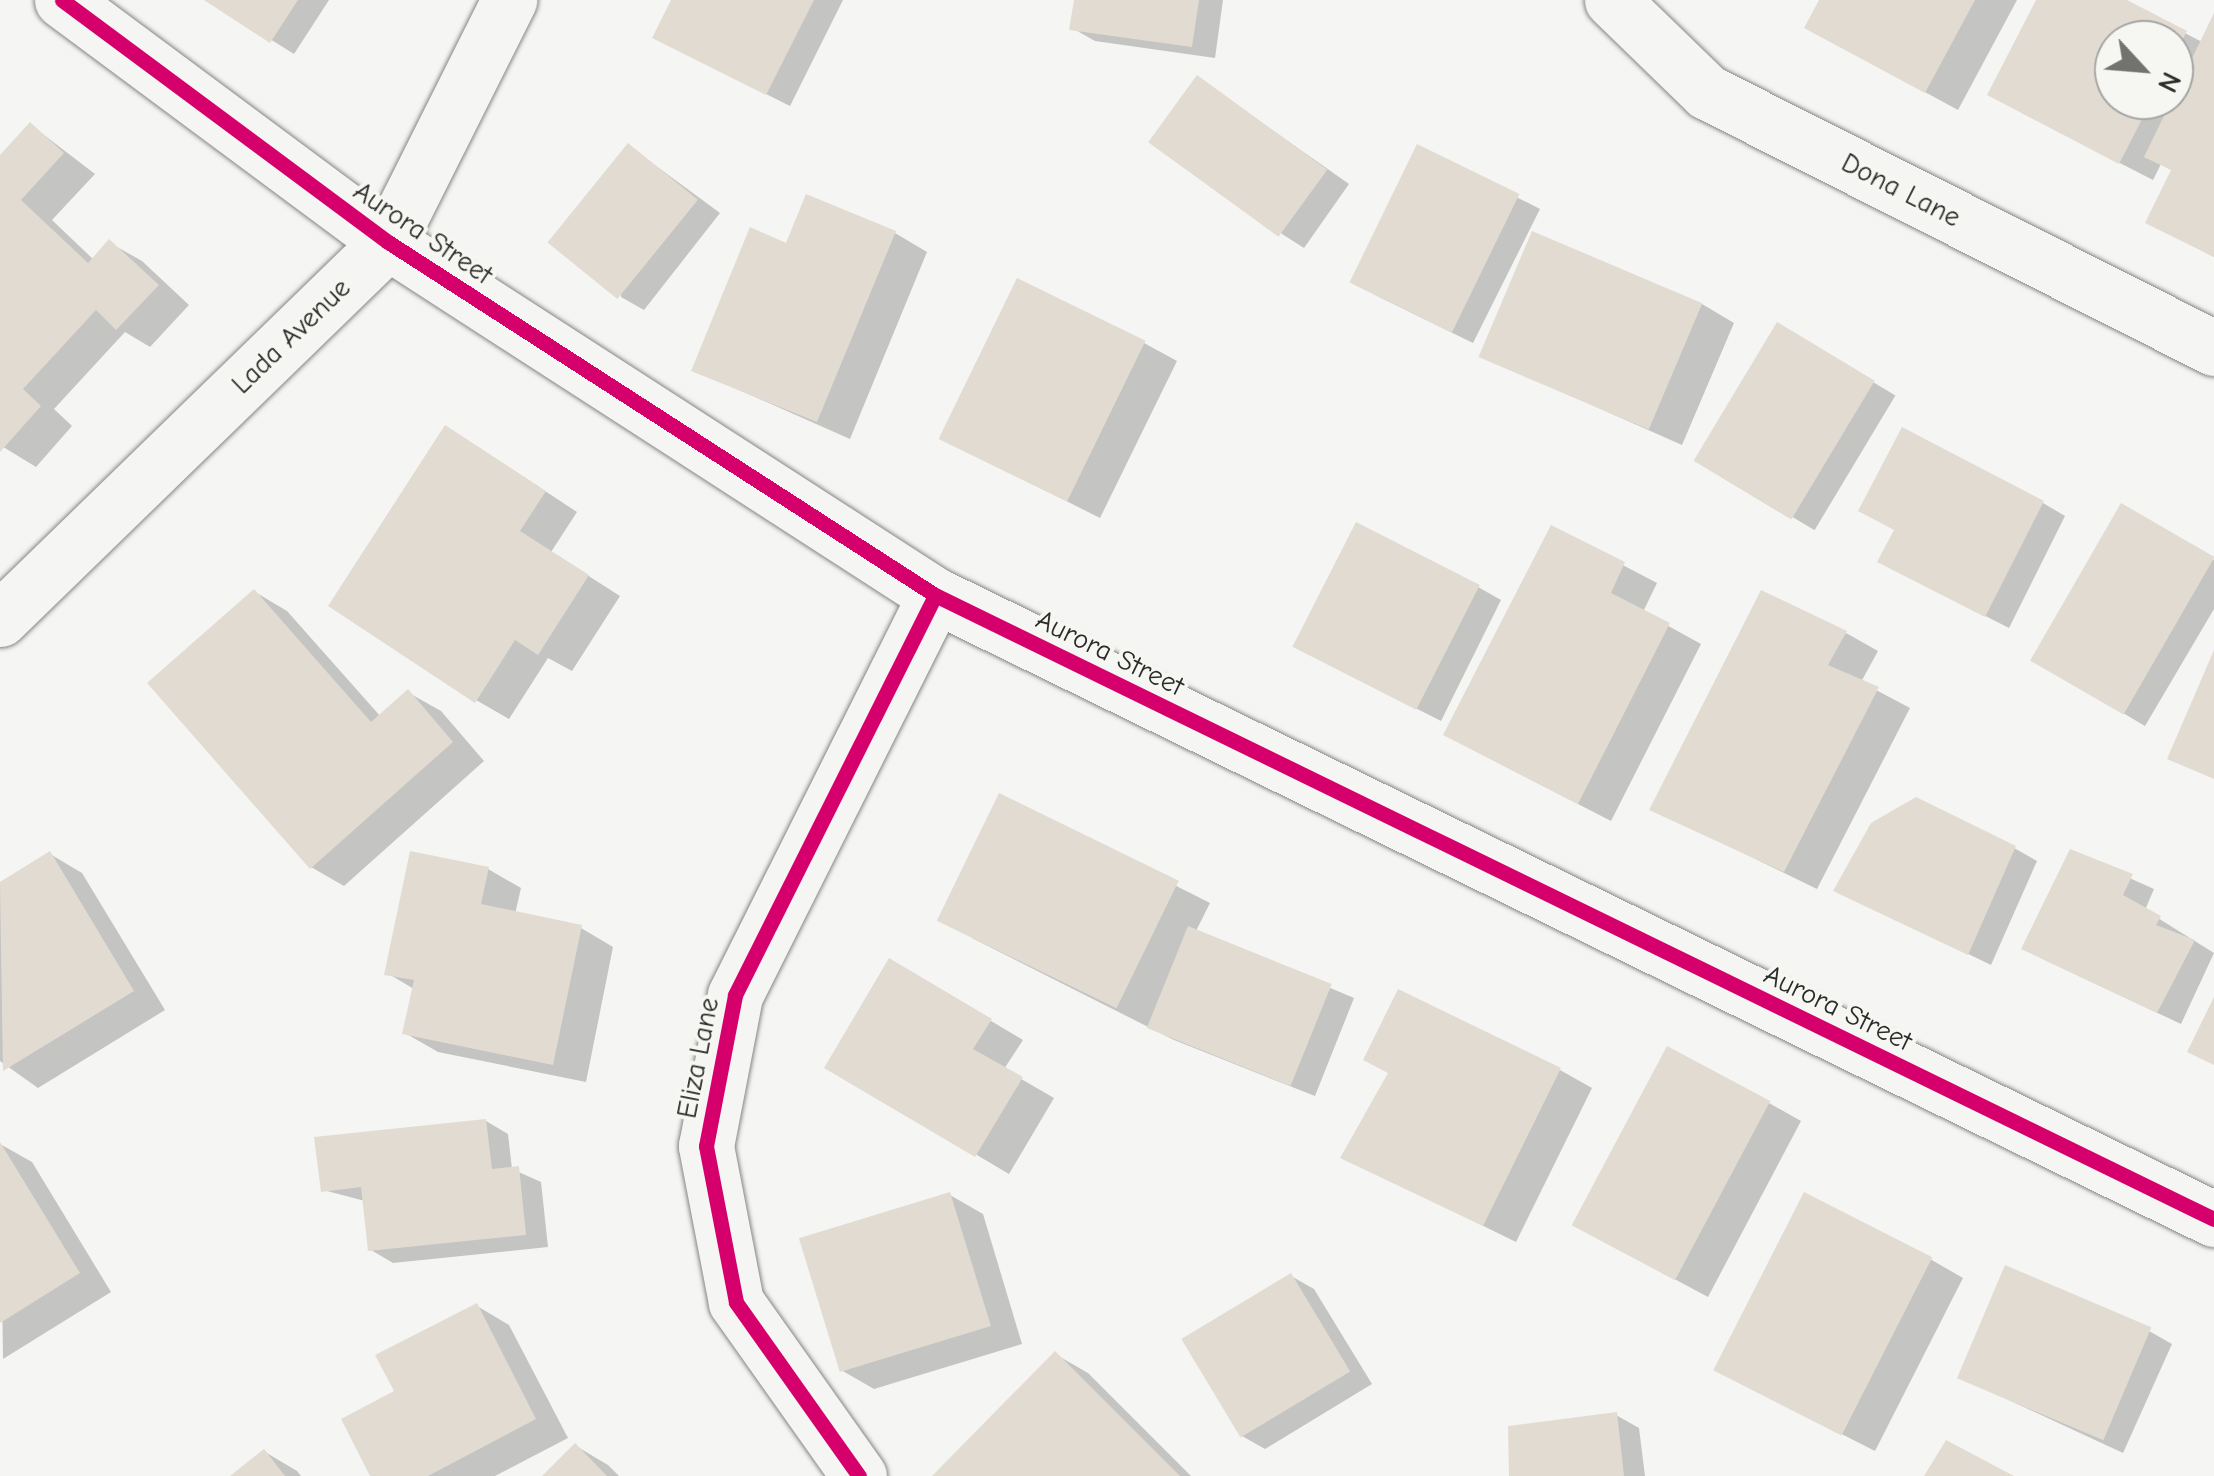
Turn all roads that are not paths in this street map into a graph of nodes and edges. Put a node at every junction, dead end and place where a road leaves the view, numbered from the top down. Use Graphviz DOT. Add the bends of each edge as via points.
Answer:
graph roads {
  1 [pos="62,0"];
  2 [pos="509,0"];
  3 [pos="1612,0"];
  4 [pos="388,242"];
  5 [pos="2214,348"];
  6 [pos="935,595"];
  7 [pos="0,619"];
  8 [pos="2214,1219"];
  9 [pos="859,1476"];
  1 -- 4 [label="street, Aurora Street"];
  2 -- 4 [label="street, Lada Avenue"];
  3 -- 5 [label="street, Dona Lane" via="1707,92"];
  4 -- 6 [label="street, Aurora Street"];
  4 -- 7 [label="street, Lada Avenue"];
  6 -- 8 [label="street, Aurora Street"];
  6 -- 9 [label="street, Eliza Lane" via="734,995 706,1146 736,1302"];
}
